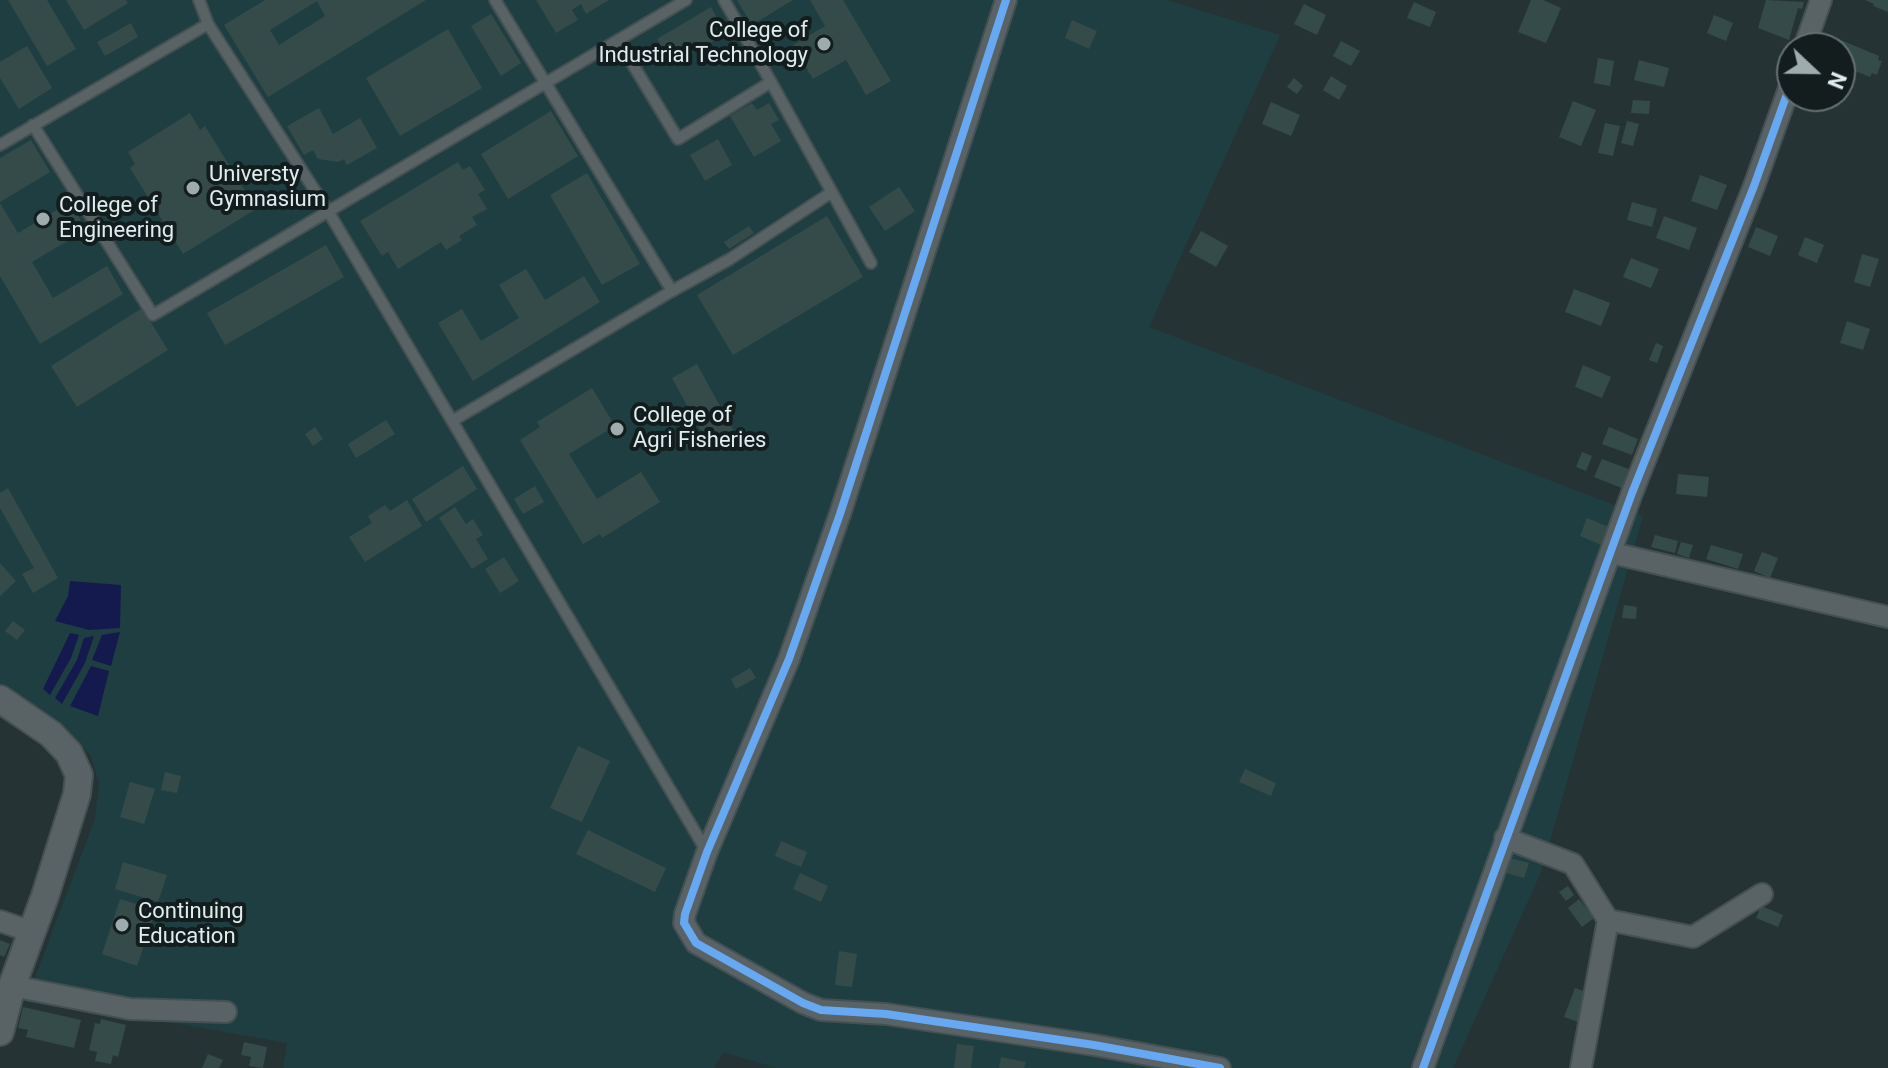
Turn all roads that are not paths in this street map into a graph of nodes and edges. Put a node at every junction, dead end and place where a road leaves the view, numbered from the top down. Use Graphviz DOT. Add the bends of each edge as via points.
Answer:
graph roads {
  1 [pos="199,0"];
  2 [pos="495,0"];
  3 [pos="686,0"];
  4 [pos="724,0"];
  5 [pos="1006,0"];
  6 [pos="1821,0"];
  7 [pos="208,24"];
  8 [pos="1810,32"];
  9 [pos="618,40"];
  10 [pos="771,82"];
  11 [pos="545,83"];
  12 [pos="1781,112"];
  13 [pos="33,125"];
  14 [pos="0,145"];
  15 [pos="832,192"];
  16 [pos="328,211"];
  17 [pos="871,263"];
  18 [pos="672,291"];
  19 [pos="452,421"];
  20 [pos="1612,553"];
  21 [pos="1888,617"];
  22 [pos="0,699"];
  23 [pos="1505,838"];
  24 [pos="707,852"];
  25 [pos="1762,894"];
  26 [pos="1608,920"];
  27 [pos="0,921"];
  28 [pos="32,932"];
  29 [pos="12,986"];
  30 [pos="226,1012"];
  31 [pos="0,1032"];
  32 [pos="1220,1068"];
  33 [pos="1423,1068"];
  34 [pos="1581,1068"];
  1 -- 7 [label="lane"];
  2 -- 11 [label="lane"];
  3 -- 9 [label="lane"];
  4 -- 10 [label="lane"];
  5 -- 24 [label="street" via="789,659"];
  6 -- 8 [label="street"];
  7 -- 13 [label="lane"];
  7 -- 16 [label="lane"];
  9 -- 10 [label="lane" via="678,139"];
  9 -- 11 [label="lane"];
  10 -- 15 [label="lane"];
  11 -- 16 [label="lane"];
  11 -- 18 [label="lane"];
  12 -- 20 [label="street"];
  13 -- 14 [label="lane"];
  13 -- 16 [label="lane" via="153,315"];
  15 -- 17 [label="lane"];
  15 -- 18 [label="lane"];
  16 -- 19 [label="lane"];
  18 -- 19 [label="lane"];
  19 -- 24 [label="lane"];
  20 -- 21 [label="street"];
  20 -- 23 [label="street"];
  22 -- 28 [label="street" via="51,734 69,753 79,775"];
  23 -- 26 [label="street" via="1573,864"];
  23 -- 33 [label="street"];
  24 -- 32 [label="street" via="685,914 690,936 803,1003 821,1010 886,1014"];
  25 -- 26 [label="street" via="1693,937"];
  26 -- 34 [label="street"];
  27 -- 28 [label="street"];
  28 -- 29 [label="street"];
  29 -- 30 [label="street" via="130,1009"];
  29 -- 31 [label="street"];
}
